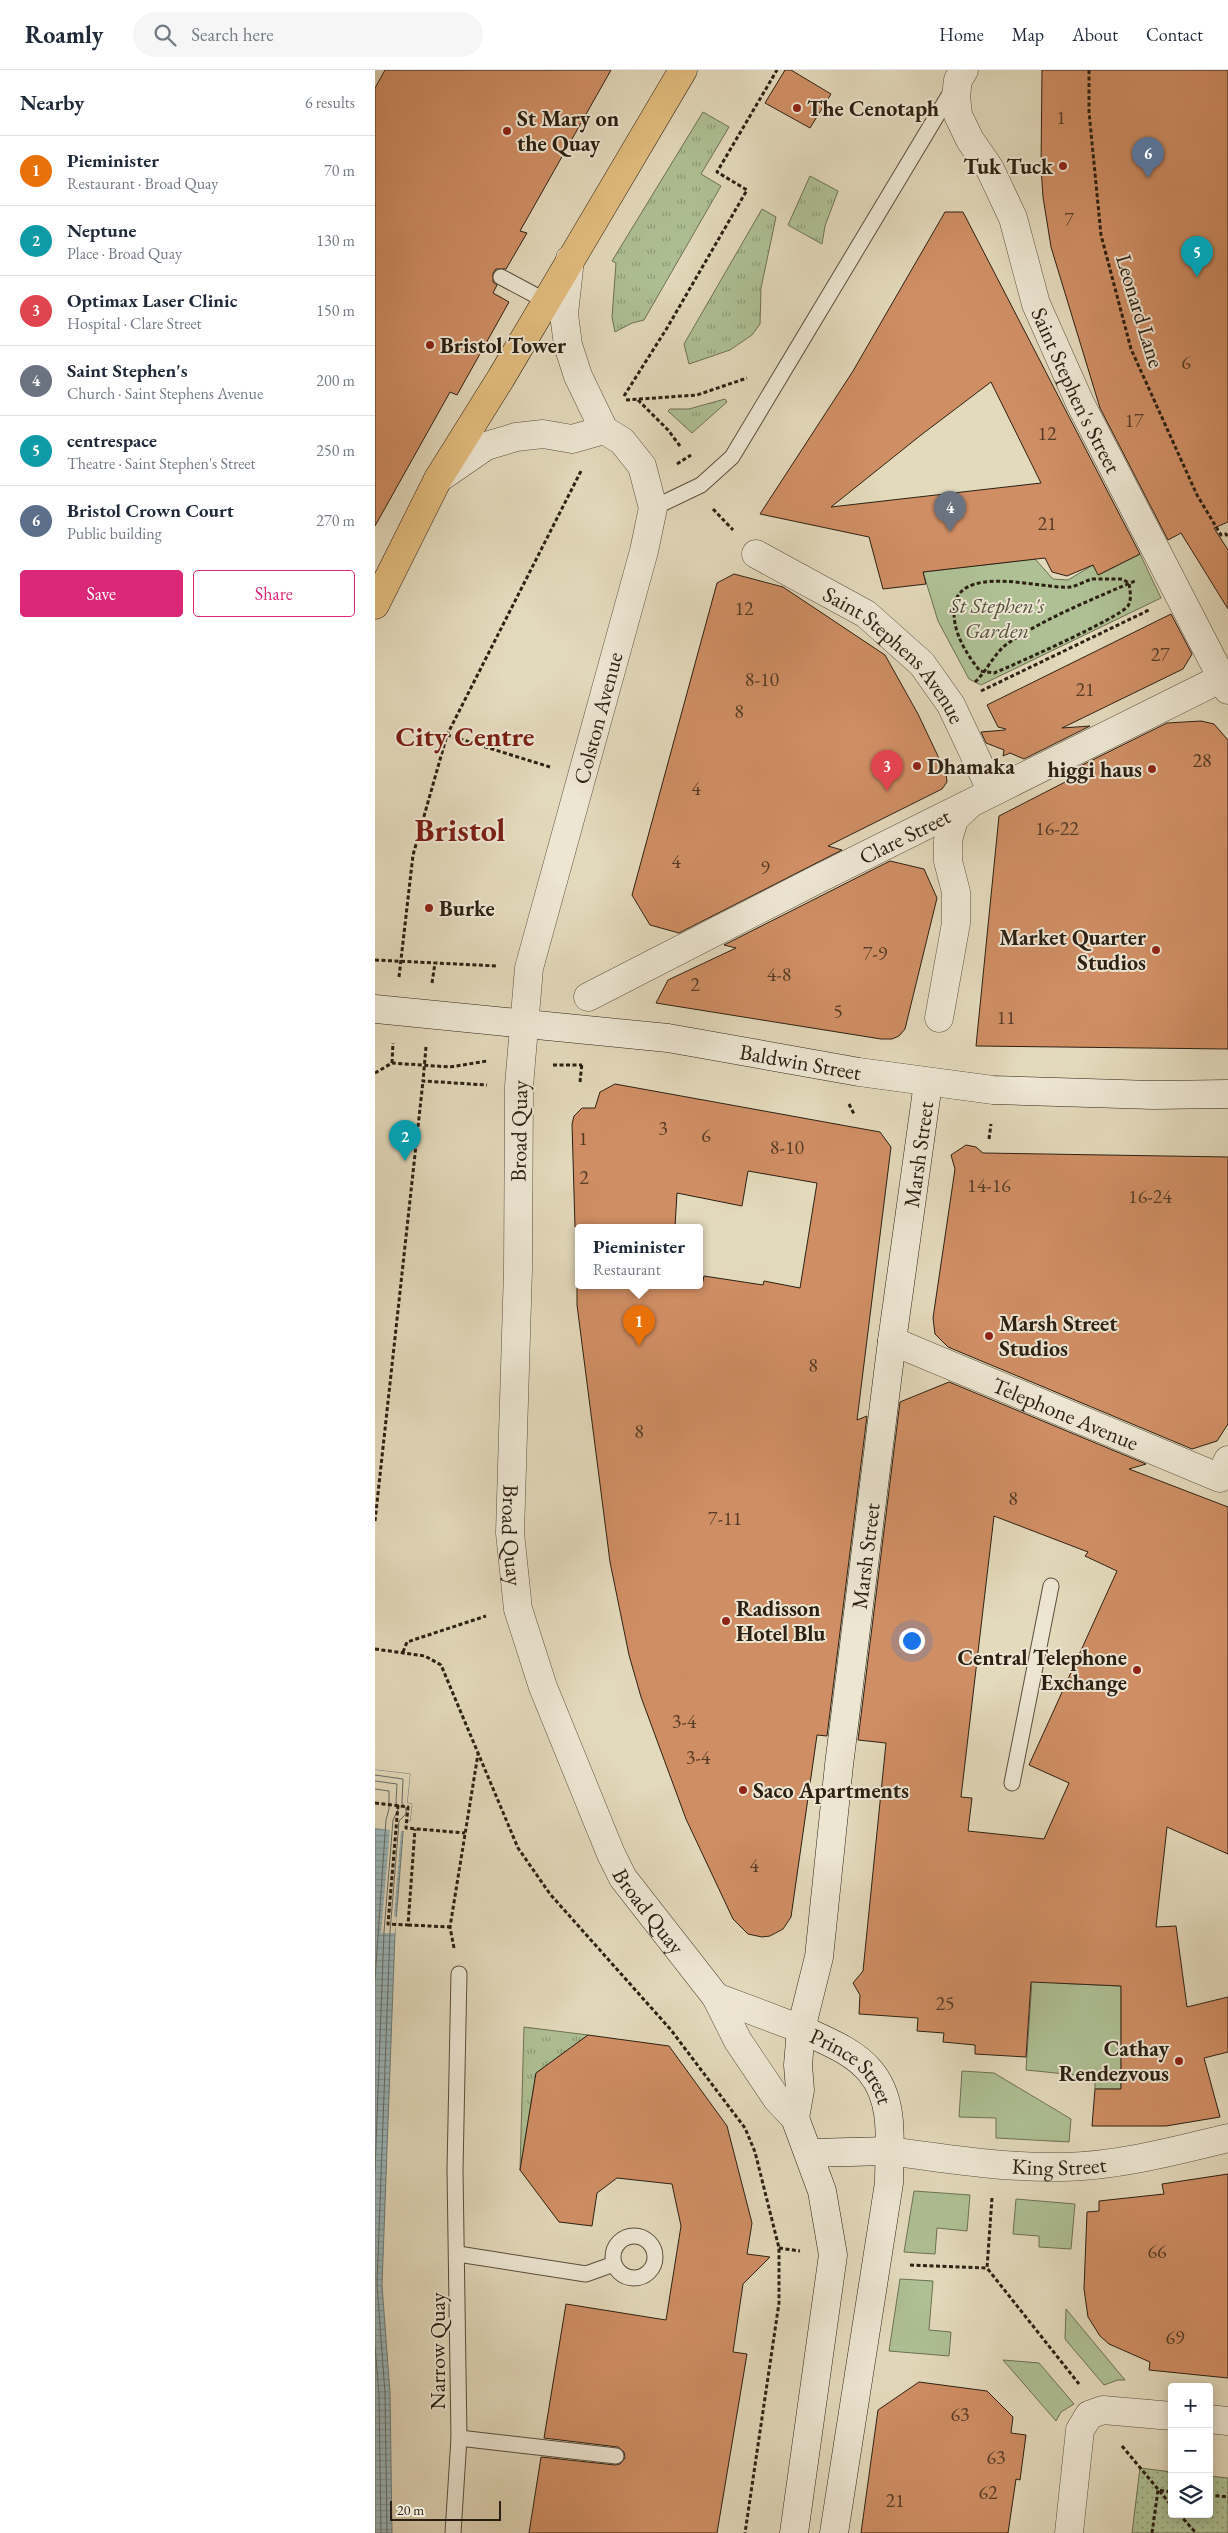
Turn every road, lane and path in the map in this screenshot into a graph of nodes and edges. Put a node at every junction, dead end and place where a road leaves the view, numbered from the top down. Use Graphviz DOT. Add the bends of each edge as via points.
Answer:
graph roads {
  1 [pos="683,70"];
  2 [pos="777,70"];
  3 [pos="1089,70"];
  4 [pos="961,75"];
  5 [pos="570,259"];
  6 [pos="501,277"];
  7 [pos="546,301"];
  8 [pos="749,377"];
  9 [pos="637,400"];
  10 [pos="604,430"];
  11 [pos="679,446"];
  12 [pos="583,469"];
  13 [pos="438,479"];
  14 [pos="653,508"];
  15 [pos="1228,537"];
  16 [pos="756,554"];
  17 [pos="1165,567"];
  18 [pos="1129,584"];
  19 [pos="375,605"];
  20 [pos="1155,607"];
  21 [pos="986,672"];
  22 [pos="1226,681"];
  23 [pos="951,705"];
  24 [pos="447,735"];
  25 [pos="581,778"];
  26 [pos="981,798"];
  27 [pos="375,960"];
  28 [pos="401,961"];
  29 [pos="435,963"];
  30 [pos="503,966"];
  31 [pos="399,979"];
  32 [pos="431,991"];
  33 [pos="588,996"];
  34 [pos="375,1009"];
  35 [pos="939,1018"];
  36 [pos="523,1022"];
  37 [pos="394,1040"];
  38 [pos="427,1042"];
  39 [pos="494,1062"];
  40 [pos="392,1063"];
  41 [pos="424,1065"];
  42 [pos="375,1073"];
  43 [pos="423,1081"];
  44 [pos="928,1083"];
  45 [pos="491,1085"];
  46 [pos="1228,1094"];
  47 [pos="892,1341"];
  48 [pos="1228,1460"];
  49 [pos="375,1521"];
  50 [pos="1051,1586"];
  51 [pos="487,1616"];
  52 [pos="375,1649"];
  53 [pos="403,1652"];
  54 [pos="478,1754"];
  55 [pos="1012,1783"];
  56 [pos="375,1803"];
  57 [pos="397,1805"];
  58 [pos="415,1829"];
  59 [pos="465,1833"];
  60 [pos="408,1925"];
  61 [pos="450,1927"];
  62 [pos="459,1974"];
  63 [pos="716,1997"];
  64 [pos="801,2029"];
  65 [pos="795,2118"];
  66 [pos="1228,2138"];
  67 [pos="889,2151"];
  68 [pos="810,2153"];
  69 [pos="994,2165"];
  70 [pos="779,2248"];
  71 [pos="806,2251"];
  72 [pos="458,2254"];
  73 [pos="613,2264"];
  74 [pos="903,2265"];
  75 [pos="987,2268"];
  76 [pos="1095,2411"];
  77 [pos="1168,2416"];
  78 [pos="1213,2419"];
  79 [pos="1228,2420"];
  80 [pos="459,2438"];
  81 [pos="616,2456"];
  82 [pos="1158,2490"];
  83 [pos="1168,2491"];
  84 [pos="1213,2496"];
  85 [pos="1228,2498"];
  86 [pos="1168,2501"];
  87 [pos="1183,2518"];
  88 [pos="453,2533"];
  89 [pos="745,2533"];
  90 [pos="794,2533"];
  91 [pos="834,2533"];
  92 [pos="1069,2533"];
  93 [pos="1152,2533"];
  94 [pos="1196,2533"];
  1 -- 5 [label="main road, Colston Avenue"];
  2 -- 9 [label="path" via="717,172 747,190 621,401"];
  3 -- 15 [label="path, Leonard Lane" via="1089,112 1101,235 1131,349 1197,495 1221,535"];
  4 -- 14 [label="lane" via="732,457 701,485"];
  4 -- 17 [label="street, Saint Stephen's Street" via="956,96 958,116 991,169 1013,218 1036,304 1080,403"];
  5 -- 7 [label="main road"];
  5 -- 10 [label="street, Colston Avenue" via="564,314 568,344 578,376"];
  6 -- 7 [label="lane"];
  7 -- 13 [label="main road"];
  8 -- 9 [label="path" via="697,394"];
  9 -- 11 [label="path" via="668,430"];
  10 -- 13 [label="street" via="572,439 543,434 516,437 486,446"];
  10 -- 14 [label="street, Colston Avenue" via="622,441 642,466"];
  12 -- 24 [label="path"];
  13 -- 19 [label="main road"];
  14 -- 25 [label="street, Colston Avenue"];
  16 -- 23 [label="street, Saint Stephens Avenue" via="866,614 922,664"];
  17 -- 18 [label="path"];
  17 -- 22 [label="street, Saint Stephen's Street"];
  18 -- 21 [label="path" via="1079,605 1005,645"];
  18 -- 21 [label="path" via="1131,600 1127,608 1016,664 994,673"];
  18 -- 21 [label="path" via="1122,578 1091,578 1071,587 993,580 961,593 953,603 957,632 969,658 980,671"];
  20 -- 23 [label="path"];
  21 -- 23 [label="path"];
  22 -- 26 [label="street, Clare Street"];
  23 -- 26 [label="street, Saint Stephens Avenue"];
  24 -- 25 [label="path"];
  24 -- 28 [label="path" via="413,854"];
  25 -- 36 [label="street, Colston Avenue" via="529,968"];
  26 -- 33 [label="street, Clare Street"];
  26 -- 35 [label="street" via="954,819 948,840 948,861 956,892 956,923"];
  27 -- 28 [label="path"];
  28 -- 29 [label="path"];
  28 -- 31 [label="path"];
  29 -- 30 [label="path"];
  29 -- 32 [label="path"];
  34 -- 36 [label="street, Baldwin Street"];
  36 -- 44 [label="street, Baldwin Street" via="668,1038"];
  36 -- 63 [label="street, Broad Quay" via="510,1533 518,1609 543,1687 623,1878"];
  37 -- 40 [label="path"];
  38 -- 41 [label="path"];
  39 -- 41 [label="path" via="480,1061 450,1067"];
  40 -- 41 [label="path"];
  40 -- 42 [label="path"];
  41 -- 43 [label="path"];
  43 -- 45 [label="path"];
  43 -- 49 [label="path"];
  44 -- 46 [label="street, Baldwin Street" via="1003,1091"];
  44 -- 47 [label="street, Marsh Street"];
  47 -- 48 [label="street, Telephone Avenue" via="1220,1478"];
  47 -- 64 [label="street, Marsh Street" via="839,1765 819,1957"];
  50 -- 55 [label="lane"];
  51 -- 53 [label="path" via="407,1642"];
  52 -- 53 [label="path"];
  53 -- 54 [label="path" via="425,1656 441,1665"];
  54 -- 59 [label="path"];
  54 -- 70 [label="path" via="518,1848 550,1894 671,2030 745,2128 765,2189"];
  56 -- 57 [label="path"];
  57 -- 58 [label="path" via="408,1807 406,1828"];
  57 -- 60 [label="path" via="388,1924"];
  58 -- 59 [label="path"];
  58 -- 60 [label="path"];
  59 -- 61 [label="path"];
  60 -- 61 [label="path"];
  61 -- 62 [label="path"];
  62 -- 72 [label="lane, Narrow Quay" via="455,2170"];
  63 -- 64 [label="street"];
  63 -- 65 [label="street, Broad Quay" via="738,2041 777,2099"];
  64 -- 65 [label="street, Prince Street" via="800,2090"];
  64 -- 67 [label="street, Prince Street" via="847,2052 870,2070 884,2095 890,2131"];
  65 -- 68 [label="street"];
  66 -- 69 [label="street, King Street" via="1121,2162 1064,2167"];
  67 -- 68 [label="street, King Street"];
  67 -- 69 [label="street, King Street"];
  67 -- 91 [label="street, Prince Street" via="889,2183"];
  68 -- 90 [label="street" via="822,2191 833,2256"];
  69 -- 75 [label="path"];
  70 -- 71 [label="path"];
  70 -- 89 [label="path" via="777,2319"];
  72 -- 73 [label="lane" via="586,2274"];
  72 -- 80 [label="lane, Narrow Quay"];
  74 -- 75 [label="path"];
  75 -- 76 [label="path" via="1088,2395"];
  76 -- 77 [label="street"];
  76 -- 82 [label="path"];
  76 -- 92 [label="street" via="1080,2430"];
  78 -- 79 [label="street"];
  80 -- 81 [label="lane"];
  80 -- 88 [label="lane, Narrow Quay"];
  82 -- 83 [label="path"];
  82 -- 86 [label="path"];
  82 -- 93 [label="path"];
  84 -- 85 [label="path"];
  87 -- 94 [label="path"];
}
